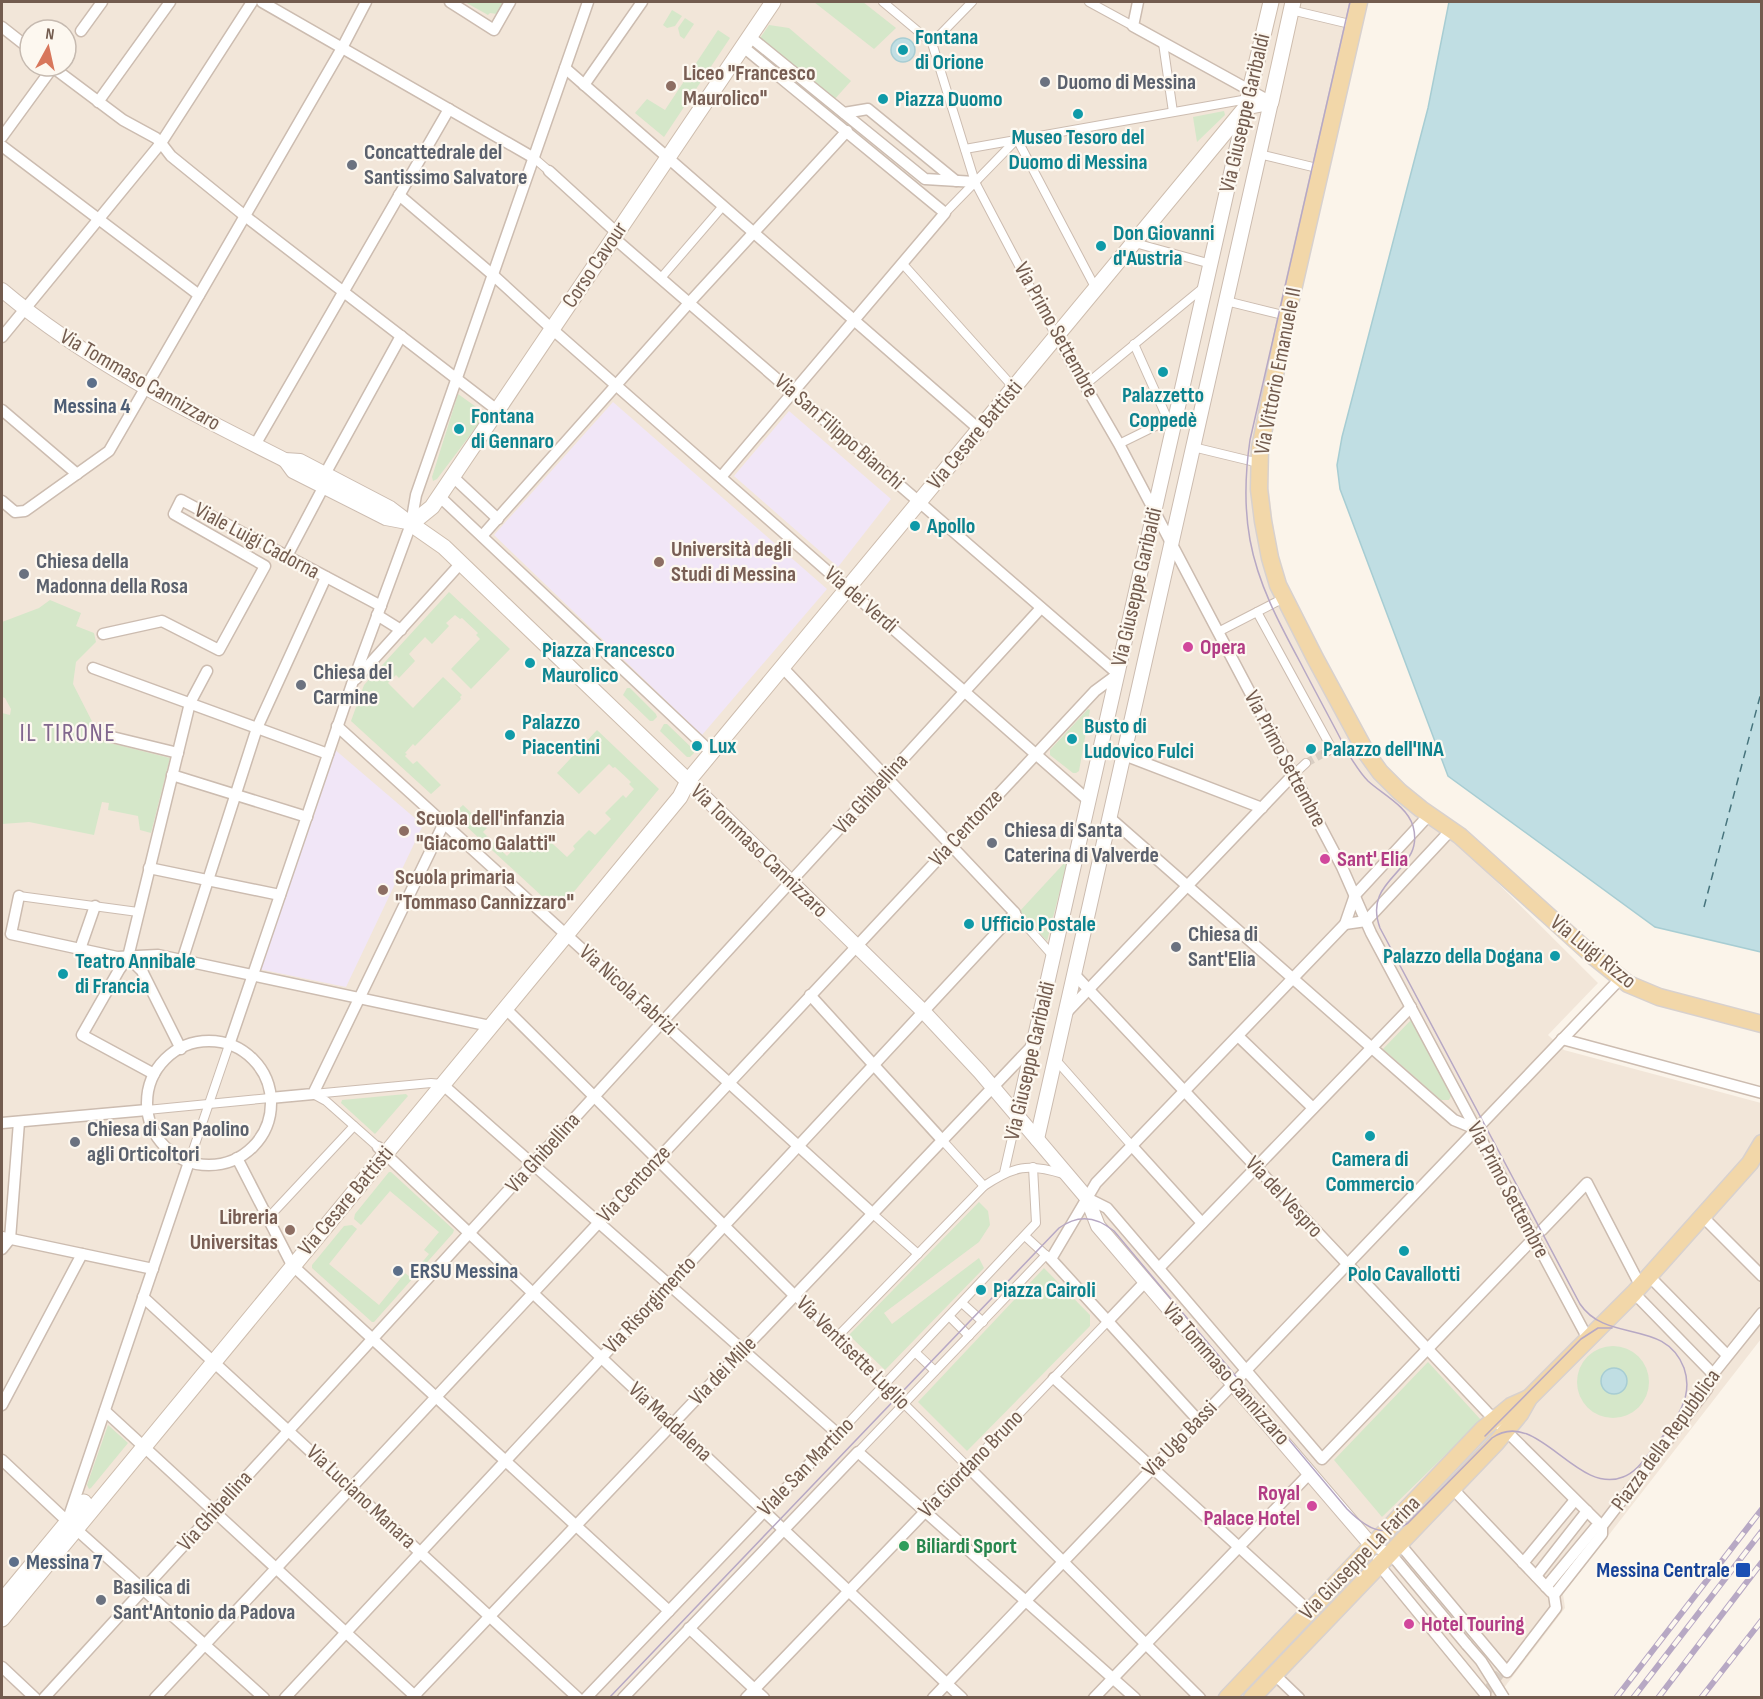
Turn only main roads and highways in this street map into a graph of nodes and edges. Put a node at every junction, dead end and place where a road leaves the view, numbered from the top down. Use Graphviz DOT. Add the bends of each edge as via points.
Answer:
graph roads {
  1 [pos="773,2"];
  2 [pos="1271,2"];
  3 [pos="1359,2"];
  4 [pos="1292,6"];
  5 [pos="1248,99"];
  6 [pos="411,524"];
  7 [pos="688,781"];
  8 [pos="1451,830"];
  9 [pos="563,931"];
  10 [pos="1761,1024"];
  11 [pos="485,1025"];
  12 [pos="1761,1143"];
  13 [pos="1529,1398"];
  14 [pos="71,1525"];
  15 [pos="2,1601"];
  16 [pos="2,1619"];
  17 [pos="1227,1698"];
  18 [pos="1252,1698"];
  1 -- 6 [label="main road, Corso Cavour" via="452,476 443,500"];
  2 -- 5 [label="main road, Via Giuseppe Garibaldi"];
  3 -- 8 [label="main road, Via Vittorio Emanuele II" via="1262,436 1259,489 1274,573 1356,734 1373,764 1400,792"];
  4 -- 5 [label="main road, Via Giuseppe Garibaldi" via="1270,102"];
  5 -- 7 [label="main road, Via Cesare Battisti" via="1135,243"];
  6 -- 7 [label="main road, Via Tommaso Cannizzaro" via="439,542"];
  7 -- 9 [label="main road, Via Cesare Battisti" via="672,790"];
  8 -- 10 [label="main road, Via Luigi Rizzo" via="1620,979 1649,994"];
  9 -- 11 [label="main road, Via Cesare Battisti"];
  9 -- 11 [label="main road, Via Cesare Battisti" via="505,1008"];
  11 -- 14 [label="main road, Via Cesare Battisti"];
  12 -- 13 [label="main road" via="1750,1163 1641,1285"];
  13 -- 17 [label="main road, Via Giuseppe La Farina" via="1494,1419"];
  13 -- 18 [label="main road, Via Giuseppe La Farina" via="1506,1431"];
  14 -- 15 [label="main road, Via Cesare Battisti"];
  14 -- 16 [label="main road, Via Cesare Battisti"];
}
